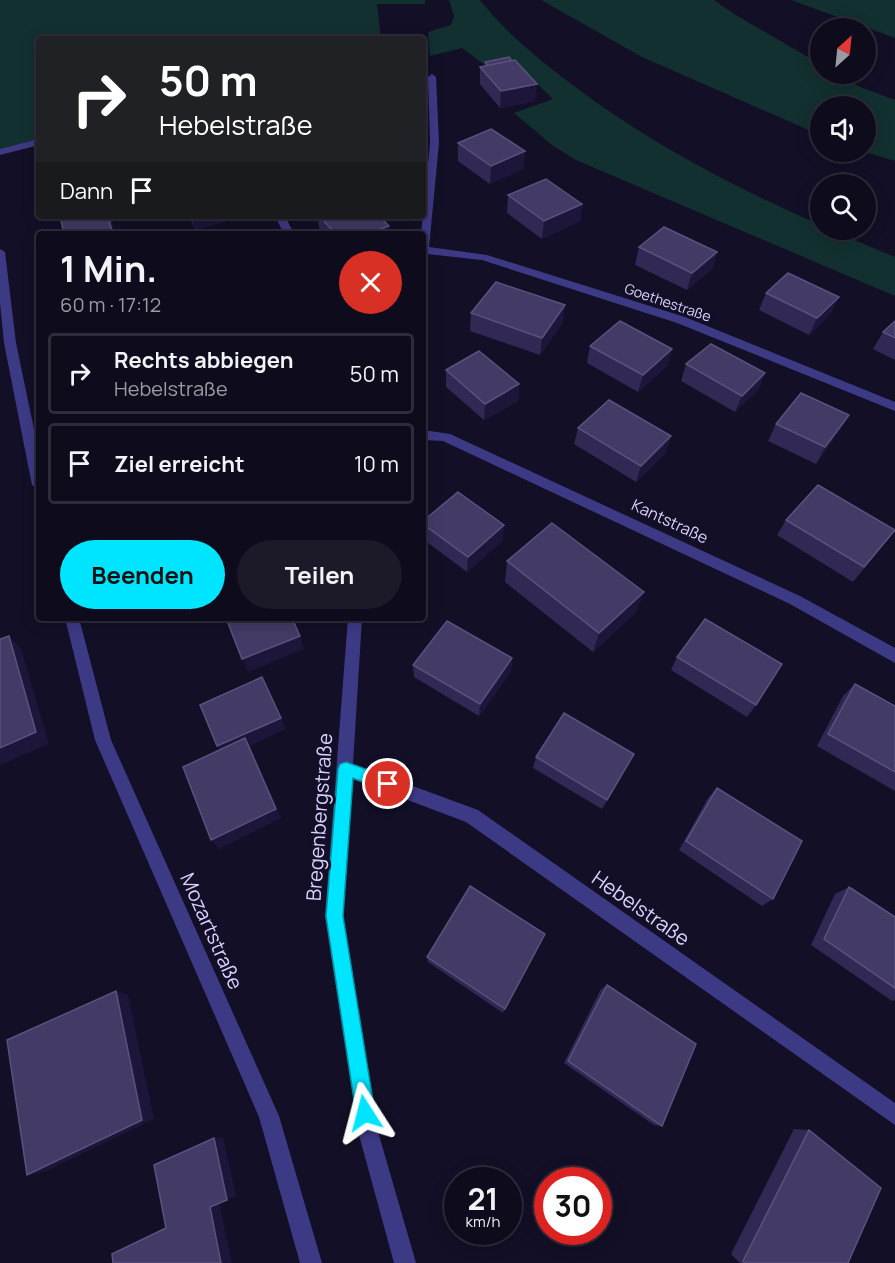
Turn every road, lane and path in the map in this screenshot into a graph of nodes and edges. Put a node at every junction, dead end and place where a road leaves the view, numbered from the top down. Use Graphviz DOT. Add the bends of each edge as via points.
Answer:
graph roads {
  1 [pos="432,77"];
  2 [pos="36,143"];
  3 [pos="0,152"];
  4 [pos="425,231"];
  5 [pos="426,251"];
  6 [pos="0,252"];
  7 [pos="895,407"];
  8 [pos="426,435"];
  9 [pos="36,470"];
  10 [pos="73,621"];
  11 [pos="355,621"];
  12 [pos="895,656"];
  13 [pos="346,769"];
  14 [pos="895,1115"];
  15 [pos="311,1263"];
  16 [pos="405,1263"];
  1 -- 4 [label="street" via="436,111"];
  2 -- 3 [label="street"];
  5 -- 7 [label="street, Goethestraße" via="483,258 681,320"];
  6 -- 9 [label="street" via="10,343"];
  8 -- 12 [label="street, Kantstraße" via="445,437 795,600"];
  10 -- 15 [label="street, Mozartstraße" via="104,740 269,1116"];
  11 -- 13 [label="street, Bregenbergstraße"];
  13 -- 14 [label="street, Hebelstraße" via="471,816"];
  13 -- 16 [label="street, Bregenbergstraße" via="334,916 369,1135"];
}
